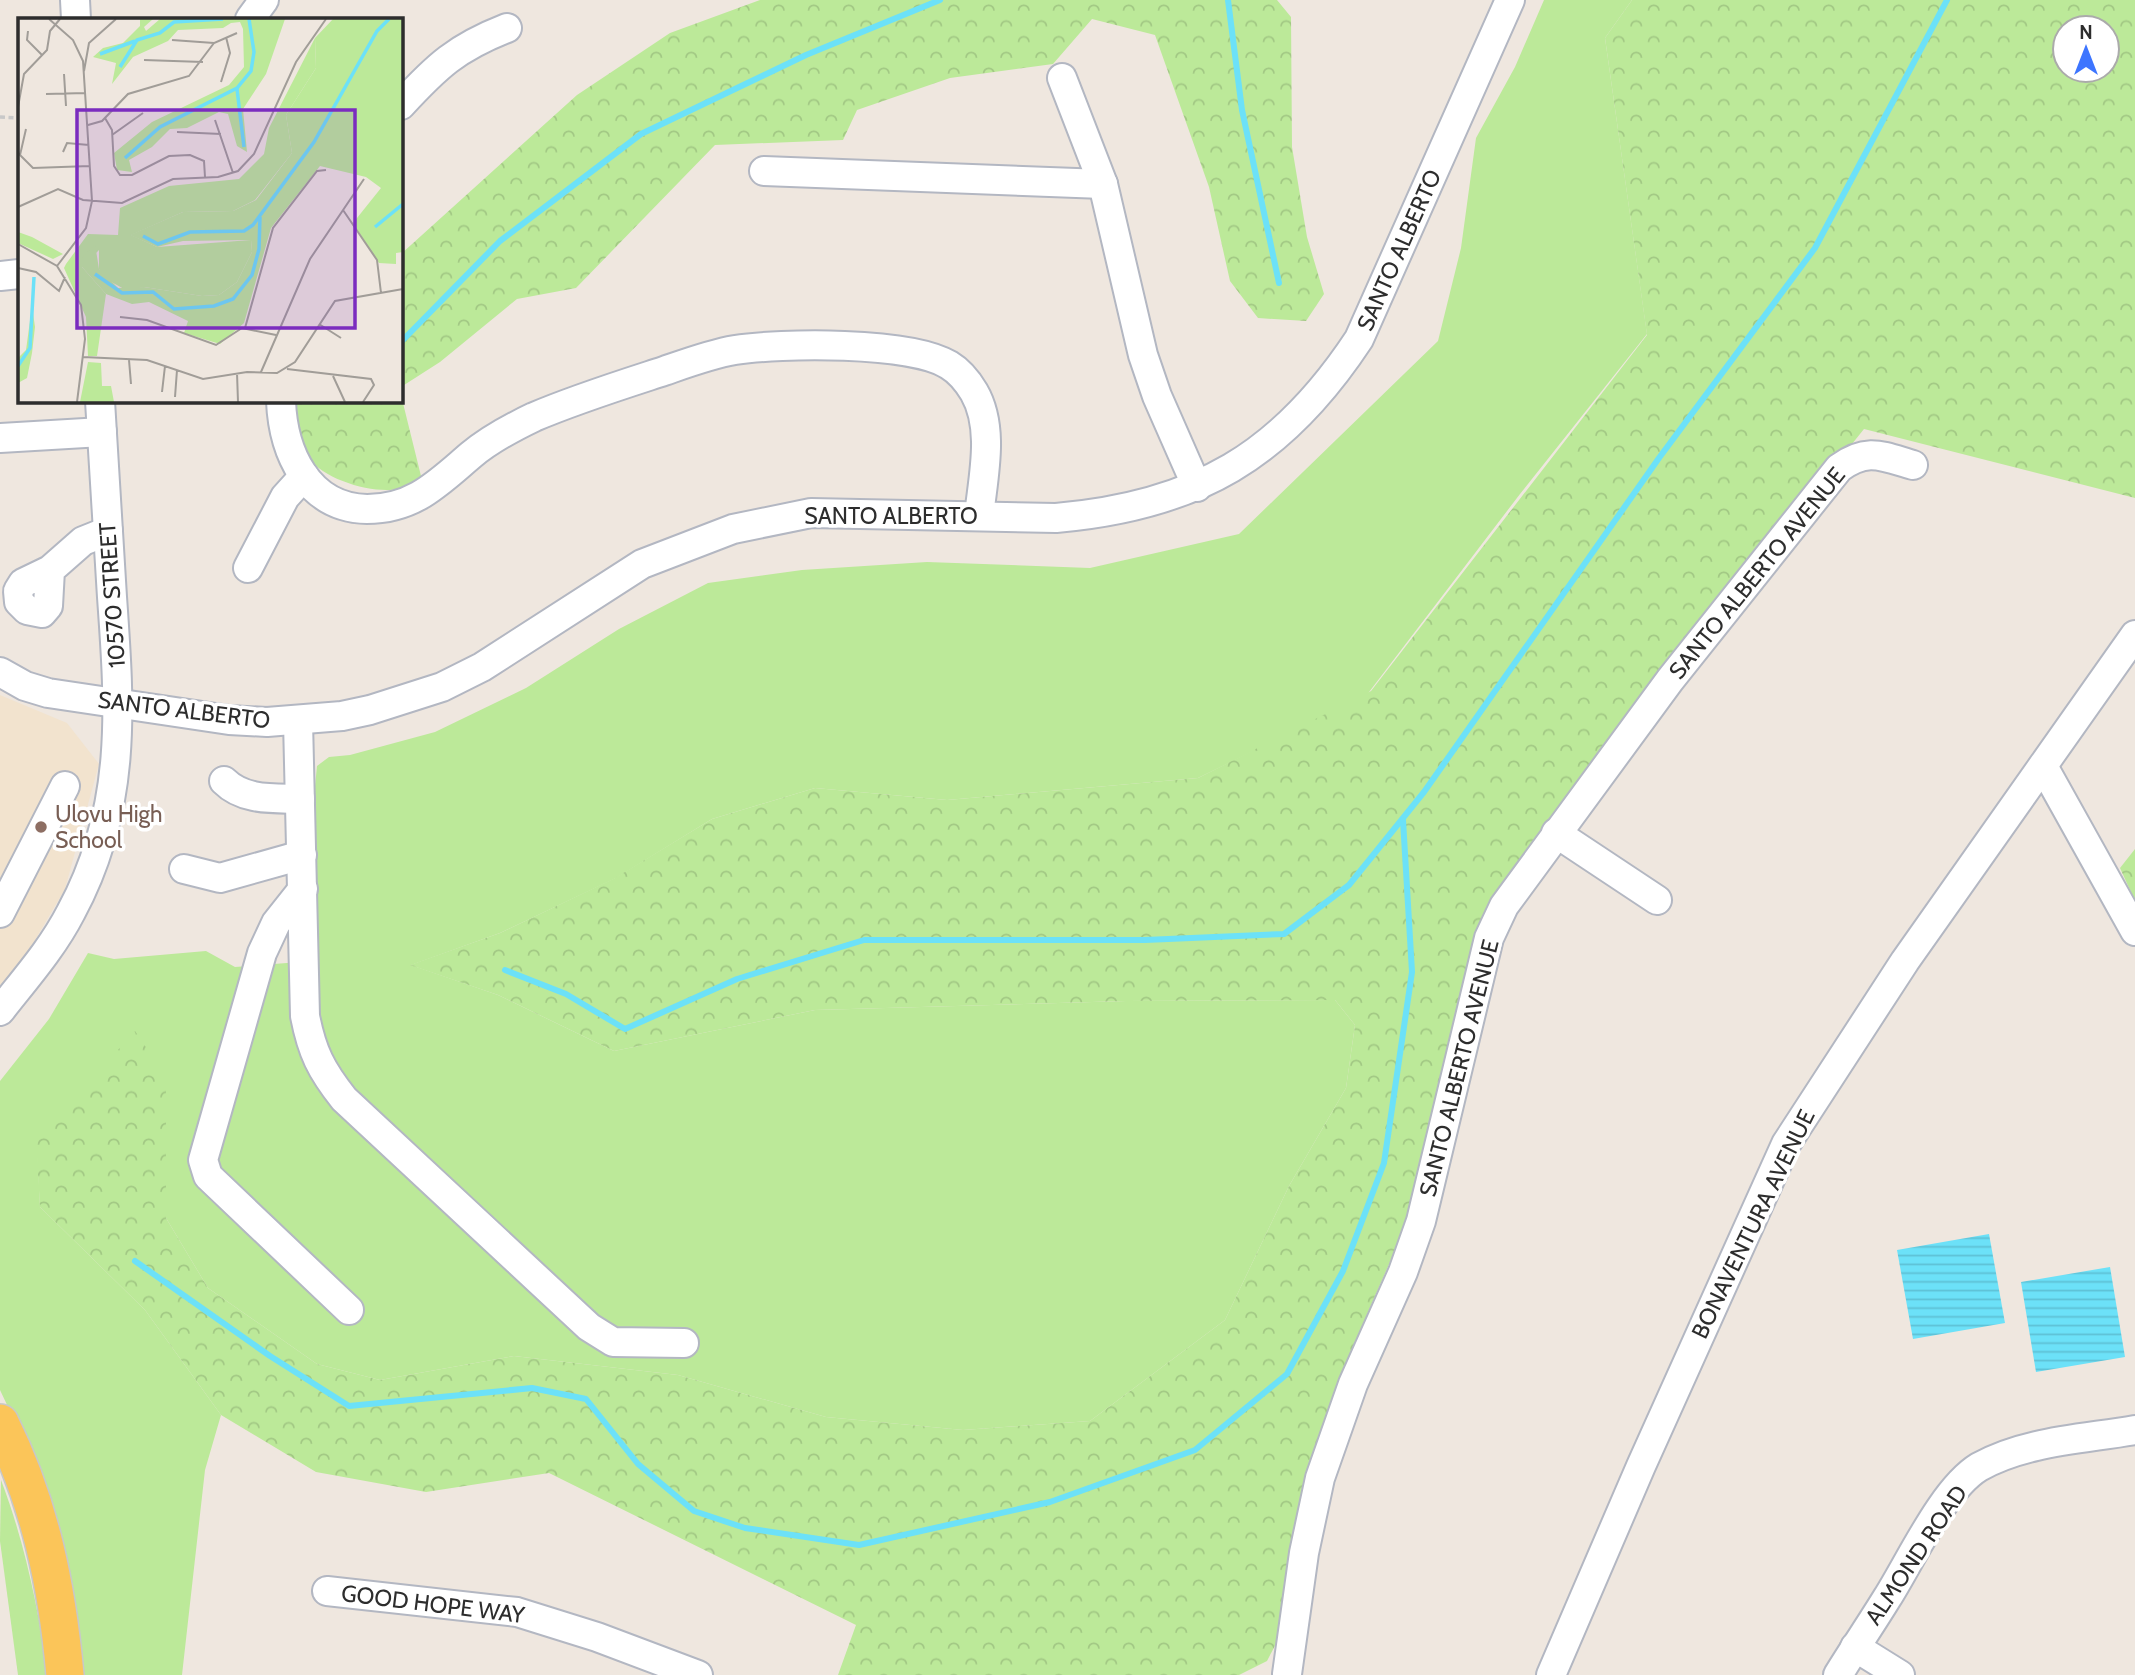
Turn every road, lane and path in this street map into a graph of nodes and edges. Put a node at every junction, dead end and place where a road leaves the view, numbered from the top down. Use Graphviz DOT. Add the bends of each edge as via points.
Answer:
graph roads {
  1 [pos="75,0"];
  2 [pos="264,0"];
  3 [pos="1510,0"];
  4 [pos="76,18"];
  5 [pos="251,18"];
  6 [pos="507,28"];
  7 [pos="1062,78"];
  8 [pos="402,104"];
  9 [pos="0,117"];
  10 [pos="18,118"];
  11 [pos="764,171"];
  12 [pos="1103,184"];
  13 [pos="18,274"];
  14 [pos="0,275"];
  15 [pos="100,402"];
  16 [pos="281,402"];
  17 [pos="102,432"];
  18 [pos="0,438"];
  19 [pos="1913,465"];
  20 [pos="304,476"];
  21 [pos="1197,487"];
  22 [pos="979,516"];
  23 [pos="108,531"];
  24 [pos="248,568"];
  25 [pos="50,569"];
  26 [pos="2135,635"];
  27 [pos="0,672"];
  28 [pos="119,701"];
  29 [pos="298,721"];
  30 [pos="2043,766"];
  31 [pos="224,781"];
  32 [pos="65,786"];
  33 [pos="300,799"];
  34 [pos="1556,833"];
  35 [pos="302,855"];
  36 [pos="184,869"];
  37 [pos="303,889"];
  38 [pos="1657,900"];
  39 [pos="0,913"];
  40 [pos="2135,931"];
  41 [pos="5,993"];
  42 [pos="349,1310"];
  43 [pos="684,1343"];
  44 [pos="0,1423"];
  45 [pos="2135,1430"];
  46 [pos="327,1591"];
  47 [pos="1855,1647"];
  48 [pos="65,1675"];
  49 [pos="698,1675"];
  50 [pos="1283,1675"];
  51 [pos="1552,1675"];
  52 [pos="1838,1675"];
  53 [pos="1900,1675"];
  1 -- 4 [label="street"];
  2 -- 5 [label="street"];
  3 -- 21 [label="street, SANTO ALBERTO" via="1359,339 1294,422 1264,448"];
  6 -- 8 [label="street" via="456,52"];
  7 -- 12 [label="street"];
  9 -- 10 [label="path"];
  11 -- 12 [label="street"];
  12 -- 21 [label="street" via="1143,355"];
  13 -- 14 [label="street"];
  15 -- 17 [label="street, 10570 STREET"];
  16 -- 20 [label="street" via="283,434"];
  17 -- 18 [label="street"];
  17 -- 23 [label="street, 10570 STREET"];
  19 -- 34 [label="street, SANTO ALBERTO AVENUE" via="1873,454 1854,457 1839,468 1670,680"];
  20 -- 22 [label="street" via="332,499 350,506 400,505 421,498 472,454 534,417 638,379 733,350 869,348 948,364 975,393 986,450"];
  20 -- 24 [label="street" via="285,496"];
  21 -- 22 [label="street, SANTO ALBERTO" via="1083,516"];
  22 -- 29 [label="street, SANTO ALBERTO" via="811,513 710,535 642,564 482,667 442,687 370,710"];
  23 -- 25 [label="street" via="83,541"];
  23 -- 28 [label="street, 10570 STREET"];
  26 -- 30 [label="street, BONAVENTURA AVENUE"];
  27 -- 28 [label="street, SANTO ALBERTO" via="48,693"];
  28 -- 29 [label="street, SANTO ALBERTO" via="229,720"];
  28 -- 41 [label="street, 10570 STREET" via="117,768 103,831 72,910 52,946"];
  29 -- 33 [label="street"];
  30 -- 40 [label="street"];
  30 -- 51 [label="street, BONAVENTURA AVENUE" via="1905,961 1786,1144"];
  31 -- 33 [label="street" via="247,795"];
  32 -- 39 [label="street"];
  33 -- 35 [label="street"];
  34 -- 38 [label="street"];
  34 -- 50 [label="street, SANTO ALBERTO AVENUE" via="1504,906 1489,938 1421,1221 1353,1384 1320,1478"];
  35 -- 36 [label="street" via="220,878"];
  35 -- 37 [label="street"];
  37 -- 42 [label="street" via="276,923 262,953 203,1160 208,1176"];
  37 -- 43 [label="street" via="305,1016 321,1070 339,1092 589,1327 613,1342"];
  44 -- 48 [label="main road" via="32,1496 46,1545"];
  45 -- 47 [label="street, ALMOND ROAD" via="2003,1455 1977,1469 1930,1525"];
  46 -- 49 [label="street, GOOD HOPE WAY" via="517,1612"];
  47 -- 52 [label="street, ALMOND ROAD"];
  47 -- 53 [label="street"];
}
